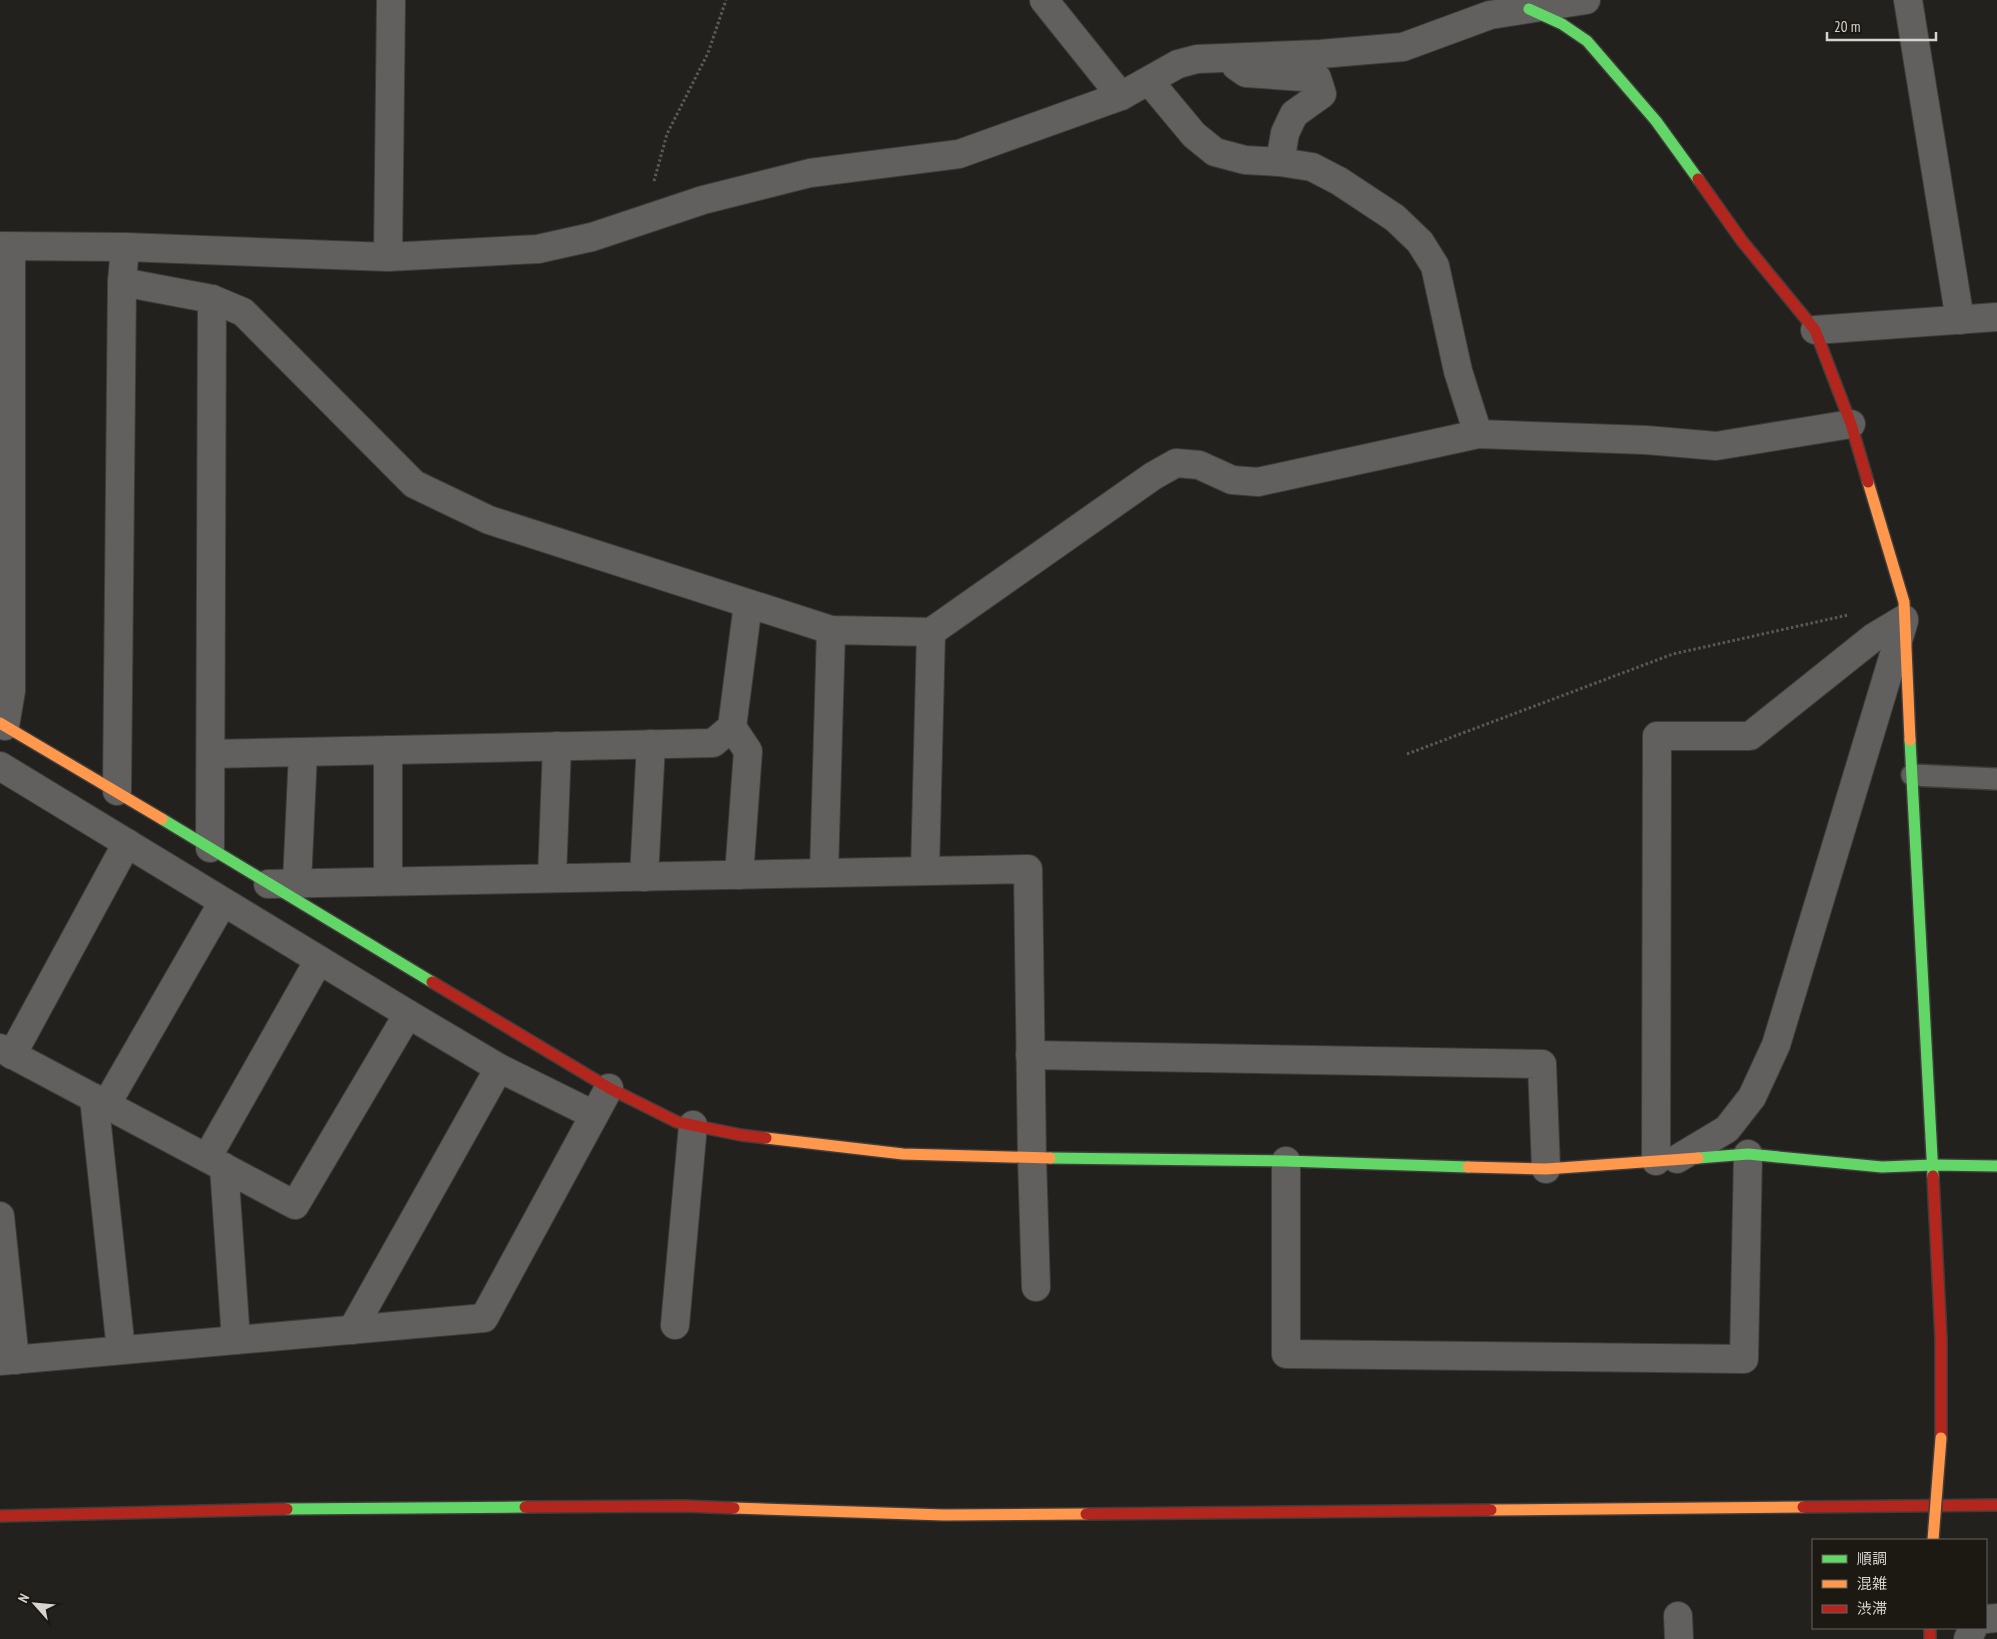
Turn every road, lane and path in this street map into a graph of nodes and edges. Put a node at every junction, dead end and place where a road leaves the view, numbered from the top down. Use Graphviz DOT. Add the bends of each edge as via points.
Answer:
graph roads {
  1 [pos="391,0"];
  2 [pos="726,0"];
  3 [pos="1044,0"];
  4 [pos="1586,0"];
  5 [pos="1908,0"];
  6 [pos="1484,7"];
  7 [pos="1529,10"];
  8 [pos="1225,57"];
  9 [pos="1149,81"];
  10 [pos="1121,96"];
  11 [pos="1280,162"];
  12 [pos="648,218"];
  13 [pos="6,246"];
  14 [pos="125,247"];
  15 [pos="388,256"];
  16 [pos="122,282"];
  17 [pos="212,299"];
  18 [pos="1997,317"];
  19 [pos="1960,320"];
  20 [pos="1815,330"];
  21 [pos="1852,424"];
  22 [pos="1478,434"];
  23 [pos="748,604"];
  24 [pos="1856,613"];
  25 [pos="1904,620"];
  26 [pos="831,630"];
  27 [pos="931,632"];
  28 [pos="3,724"];
  29 [pos="732,727"];
  30 [pos="32,741"];
  31 [pos="651,744"];
  32 [pos="557,746"];
  33 [pos="388,750"];
  34 [pos="303,752"];
  35 [pos="210,754"];
  36 [pos="1407,754"];
  37 [pos="3,768"];
  38 [pos="1912,775"];
  39 [pos="1997,779"];
  40 [pos="117,791"];
  41 [pos="127,843"];
  42 [pos="210,848"];
  43 [pos="926,871"];
  44 [pos="824,873"];
  45 [pos="739,875"];
  46 [pos="644,876"];
  47 [pos="552,878"];
  48 [pos="388,882"];
  49 [pos="298,883"];
  50 [pos="268,884"];
  51 [pos="223,902"];
  52 [pos="319,960"];
  53 [pos="408,1014"];
  54 [pos="6,1051"];
  55 [pos="1030,1055"];
  56 [pos="500,1068"];
  57 [pos="609,1088"];
  58 [pos="100,1101"];
  59 [pos="594,1116"];
  60 [pos="694,1125"];
  61 [pos="1748,1154"];
  62 [pos="1032,1158"];
  63 [pos="1667,1160"];
  64 [pos="1286,1161"];
  65 [pos="215,1162"];
  66 [pos="1933,1164"];
  67 [pos="1997,1166"];
  68 [pos="1546,1168"];
  69 [pos="0,1216"];
  70 [pos="1036,1287"];
  71 [pos="675,1325"];
  72 [pos="352,1330"];
  73 [pos="236,1340"];
  74 [pos="121,1350"];
  75 [pos="7,1361"];
  76 [pos="1997,1505"];
  77 [pos="0,1516"];
  78 [pos="1933,1539"];
  1 -- 15 [label="street"];
  2 -- 12 [label="path" via="708,53 667,134 652,188"];
  3 -- 10 [label="street"];
  4 -- 7 [label="street"];
  5 -- 19 [label="street"];
  6 -- 7 [label="street"];
  6 -- 8 [label="street" via="1402,47"];
  7 -- 20 [label="street" via="1562,24 1586,41 1608,64 1656,121 1742,241"];
  8 -- 9 [label="street" via="1197,58 1178,64"];
  8 -- 11 [label="street" via="1246,73 1317,78 1322,94 1294,114"];
  9 -- 10 [label="street"];
  9 -- 11 [label="street" via="1194,135 1215,152 1244,160"];
  10 -- 12 [label="street" via="958,154 810,173 703,200"];
  11 -- 22 [label="street" via="1312,167 1338,181 1395,218 1420,242 1435,266 1458,372"];
  12 -- 15 [label="street" via="592,237 538,249"];
  13 -- 14 [label="street"];
  13 -- 28 [label="street" via="11,691"];
  14 -- 15 [label="street"];
  14 -- 16 [label="street"];
  16 -- 17 [label="street"];
  16 -- 40 [label="street"];
  17 -- 23 [label="street" via="243,312 414,484 489,520"];
  17 -- 35 [label="street"];
  18 -- 19 [label="street"];
  19 -- 20 [label="street"];
  20 -- 21 [label="street"];
  21 -- 22 [label="street" via="1716,446"];
  21 -- 25 [label="street" via="1904,602"];
  22 -- 27 [label="street" via="1258,482 1232,480 1199,465 1176,463"];
  23 -- 26 [label="street"];
  23 -- 29 [label="street"];
  24 -- 36 [label="path" via="1674,654"];
  25 -- 38 [label="street"];
  25 -- 63 [label="street" via="1776,1044 1752,1097 1727,1129"];
  25 -- 63 [label="street" via="1874,637 1750,736 1657,736"];
  26 -- 27 [label="street"];
  26 -- 44 [label="street"];
  27 -- 43 [label="street"];
  28 -- 30 [label="street"];
  29 -- 31 [label="street" via="713,743"];
  29 -- 45 [label="street" via="748,750"];
  30 -- 37 [label="street"];
  30 -- 40 [label="street"];
  31 -- 32 [label="street"];
  31 -- 46 [label="street"];
  32 -- 33 [label="street"];
  32 -- 47 [label="street"];
  33 -- 34 [label="street"];
  33 -- 48 [label="street"];
  34 -- 35 [label="street"];
  34 -- 49 [label="street"];
  35 -- 42 [label="street"];
  37 -- 41 [label="street"];
  38 -- 39 [label="lane"];
  38 -- 66 [label="street"];
  40 -- 42 [label="street"];
  41 -- 51 [label="street"];
  41 -- 54 [label="street"];
  42 -- 50 [label="street"];
  43 -- 44 [label="street"];
  43 -- 55 [label="street" via="1028,869"];
  44 -- 45 [label="street"];
  45 -- 46 [label="street"];
  46 -- 47 [label="street"];
  47 -- 48 [label="street"];
  48 -- 49 [label="street"];
  49 -- 50 [label="street"];
  50 -- 57 [label="street"];
  51 -- 52 [label="street"];
  51 -- 58 [label="street"];
  52 -- 53 [label="street"];
  52 -- 65 [label="street"];
  53 -- 56 [label="street"];
  53 -- 65 [label="street" via="295,1204"];
  54 -- 58 [label="street"];
  55 -- 62 [label="street"];
  55 -- 68 [label="street" via="1542,1064"];
  56 -- 59 [label="street"];
  56 -- 72 [label="street"];
  57 -- 59 [label="street"];
  57 -- 60 [label="street" via="677,1122"];
  58 -- 65 [label="street"];
  58 -- 74 [label="street"];
  59 -- 72 [label="street" via="484,1318"];
  60 -- 62 [label="street" via="741,1135 903,1154"];
  60 -- 71 [label="street"];
  61 -- 63 [label="street"];
  61 -- 64 [label="street" via="1744,1359 1286,1354"];
  61 -- 66 [label="street" via="1882,1167"];
  62 -- 64 [label="street"];
  62 -- 70 [label="street"];
  63 -- 68 [label="street"];
  64 -- 68 [label="street"];
  65 -- 73 [label="street"];
  66 -- 67 [label="street"];
  66 -- 78 [label="street, bridge" via="1941,1338 1940,1438"];
  69 -- 75 [label="street"];
  72 -- 73 [label="street"];
  73 -- 74 [label="street"];
  74 -- 75 [label="street"];
  76 -- 77 [label="street" via="944,1515 674,1506 245,1509"];
}
